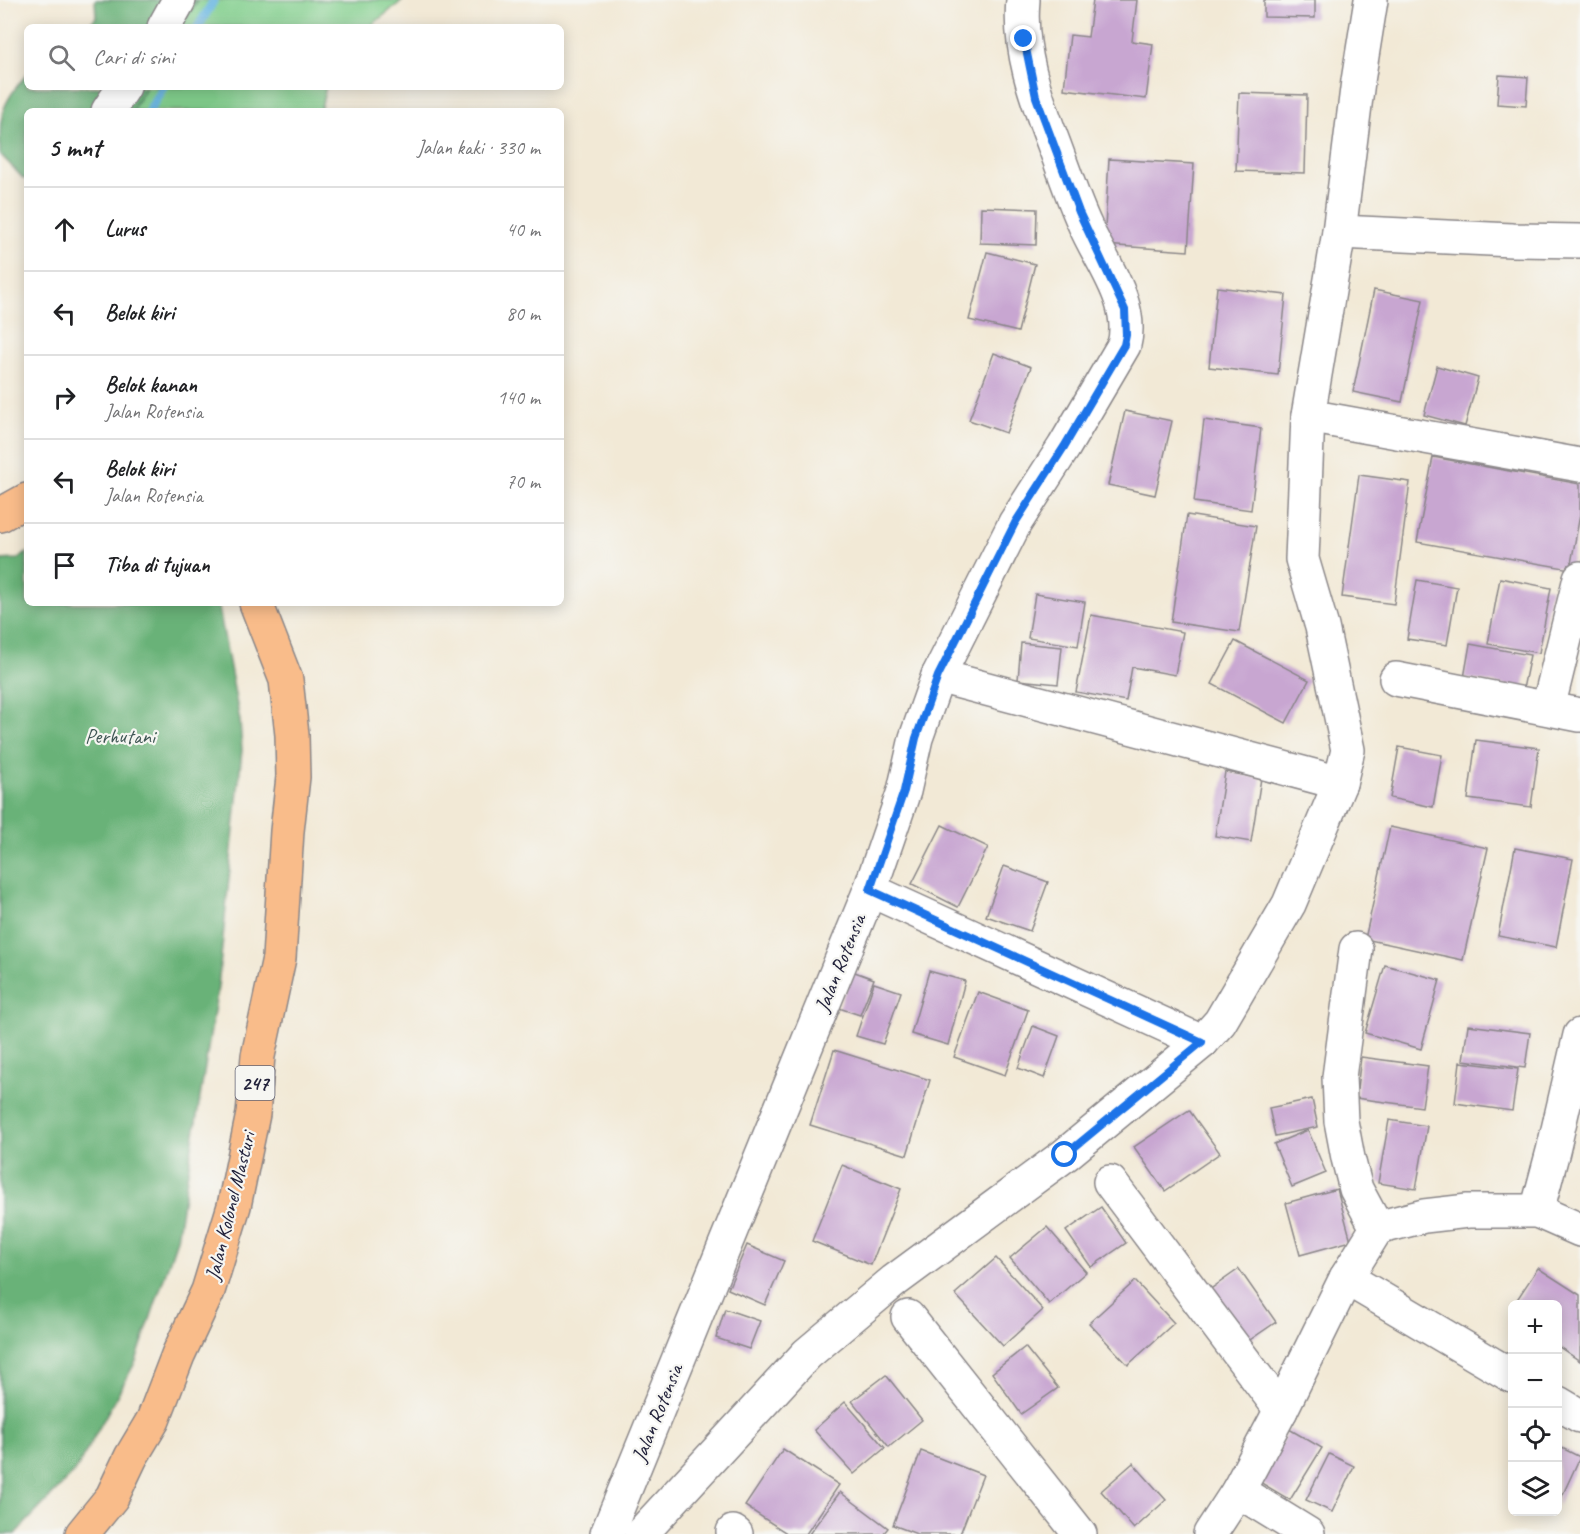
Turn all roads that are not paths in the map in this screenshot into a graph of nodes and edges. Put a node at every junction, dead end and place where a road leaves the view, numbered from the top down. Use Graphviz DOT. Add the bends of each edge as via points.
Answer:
graph roads {
  1 [pos="179,0"];
  2 [pos="1023,0"];
  3 [pos="1371,0"];
  4 [pos="166,24"];
  5 [pos="122,90"];
  6 [pos="110,108"];
  7 [pos="1339,232"];
  8 [pos="1580,241"];
  9 [pos="1308,416"];
  10 [pos="1580,465"];
  11 [pos="24,502"];
  12 [pos="0,515"];
  13 [pos="1580,578"];
  14 [pos="257,606"];
  15 [pos="938,676"];
  16 [pos="1396,679"];
  17 [pos="1548,708"];
  18 [pos="1580,715"];
  19 [pos="1340,783"];
  20 [pos="870,890"];
  21 [pos="1356,949"];
  22 [pos="1580,1035"];
  23 [pos="1202,1042"];
  24 [pos="1110,1182"];
  25 [pos="1537,1210"];
  26 [pos="1377,1228"];
  27 [pos="1580,1230"];
  28 [pos="1346,1278"];
  29 [pos="908,1317"];
  30 [pos="1508,1374"];
  31 [pos="1562,1405"];
  32 [pos="1281,1410"];
  33 [pos="1580,1416"];
  34 [pos="1238,1491"];
  35 [pos="82,1534"];
  36 [pos="607,1534"];
  37 [pos="641,1534"];
  38 [pos="1080,1534"];
  39 [pos="1209,1534"];
  40 [pos="1308,1534"];
  1 -- 4 [label="street"];
  2 -- 15 [label="street, Jalan Rotensia" via="1024,39 1036,97 1079,212 1125,310 1126,335 1124,345 1064,447 1011,530"];
  3 -- 7 [label="street"];
  5 -- 6 [label="street"];
  7 -- 8 [label="street"];
  7 -- 9 [label="street"];
  9 -- 10 [label="street"];
  9 -- 19 [label="street" via="1302,559 1322,627 1348,750"];
  11 -- 12 [label="main road"];
  13 -- 17 [label="street"];
  14 -- 35 [label="main road, Jalan Kolonel Masturi / 247" via="286,680 293,777 279,958 258,1056 253,1114 234,1206 208,1292 153,1420 112,1497"];
  15 -- 19 [label="street"];
  15 -- 20 [label="street, Jalan Rotensia"];
  16 -- 17 [label="street"];
  17 -- 18 [label="street"];
  19 -- 23 [label="street" via="1289,904 1220,1022"];
  20 -- 23 [label="street"];
  20 -- 36 [label="street, Jalan Rotensia"];
  21 -- 26 [label="street" via="1339,1077 1341,1121 1356,1189"];
  22 -- 25 [label="street"];
  23 -- 37 [label="street" via="1065,1155 894,1281 807,1354"];
  24 -- 32 [label="street"];
  25 -- 26 [label="street" via="1468,1211 1424,1216"];
  25 -- 27 [label="street"];
  26 -- 28 [label="street"];
  28 -- 30 [label="street"];
  28 -- 32 [label="street"];
  29 -- 38 [label="street"];
  31 -- 33 [label="street"];
  32 -- 34 [label="street"];
  34 -- 39 [label="street"];
  34 -- 40 [label="street"];
}
